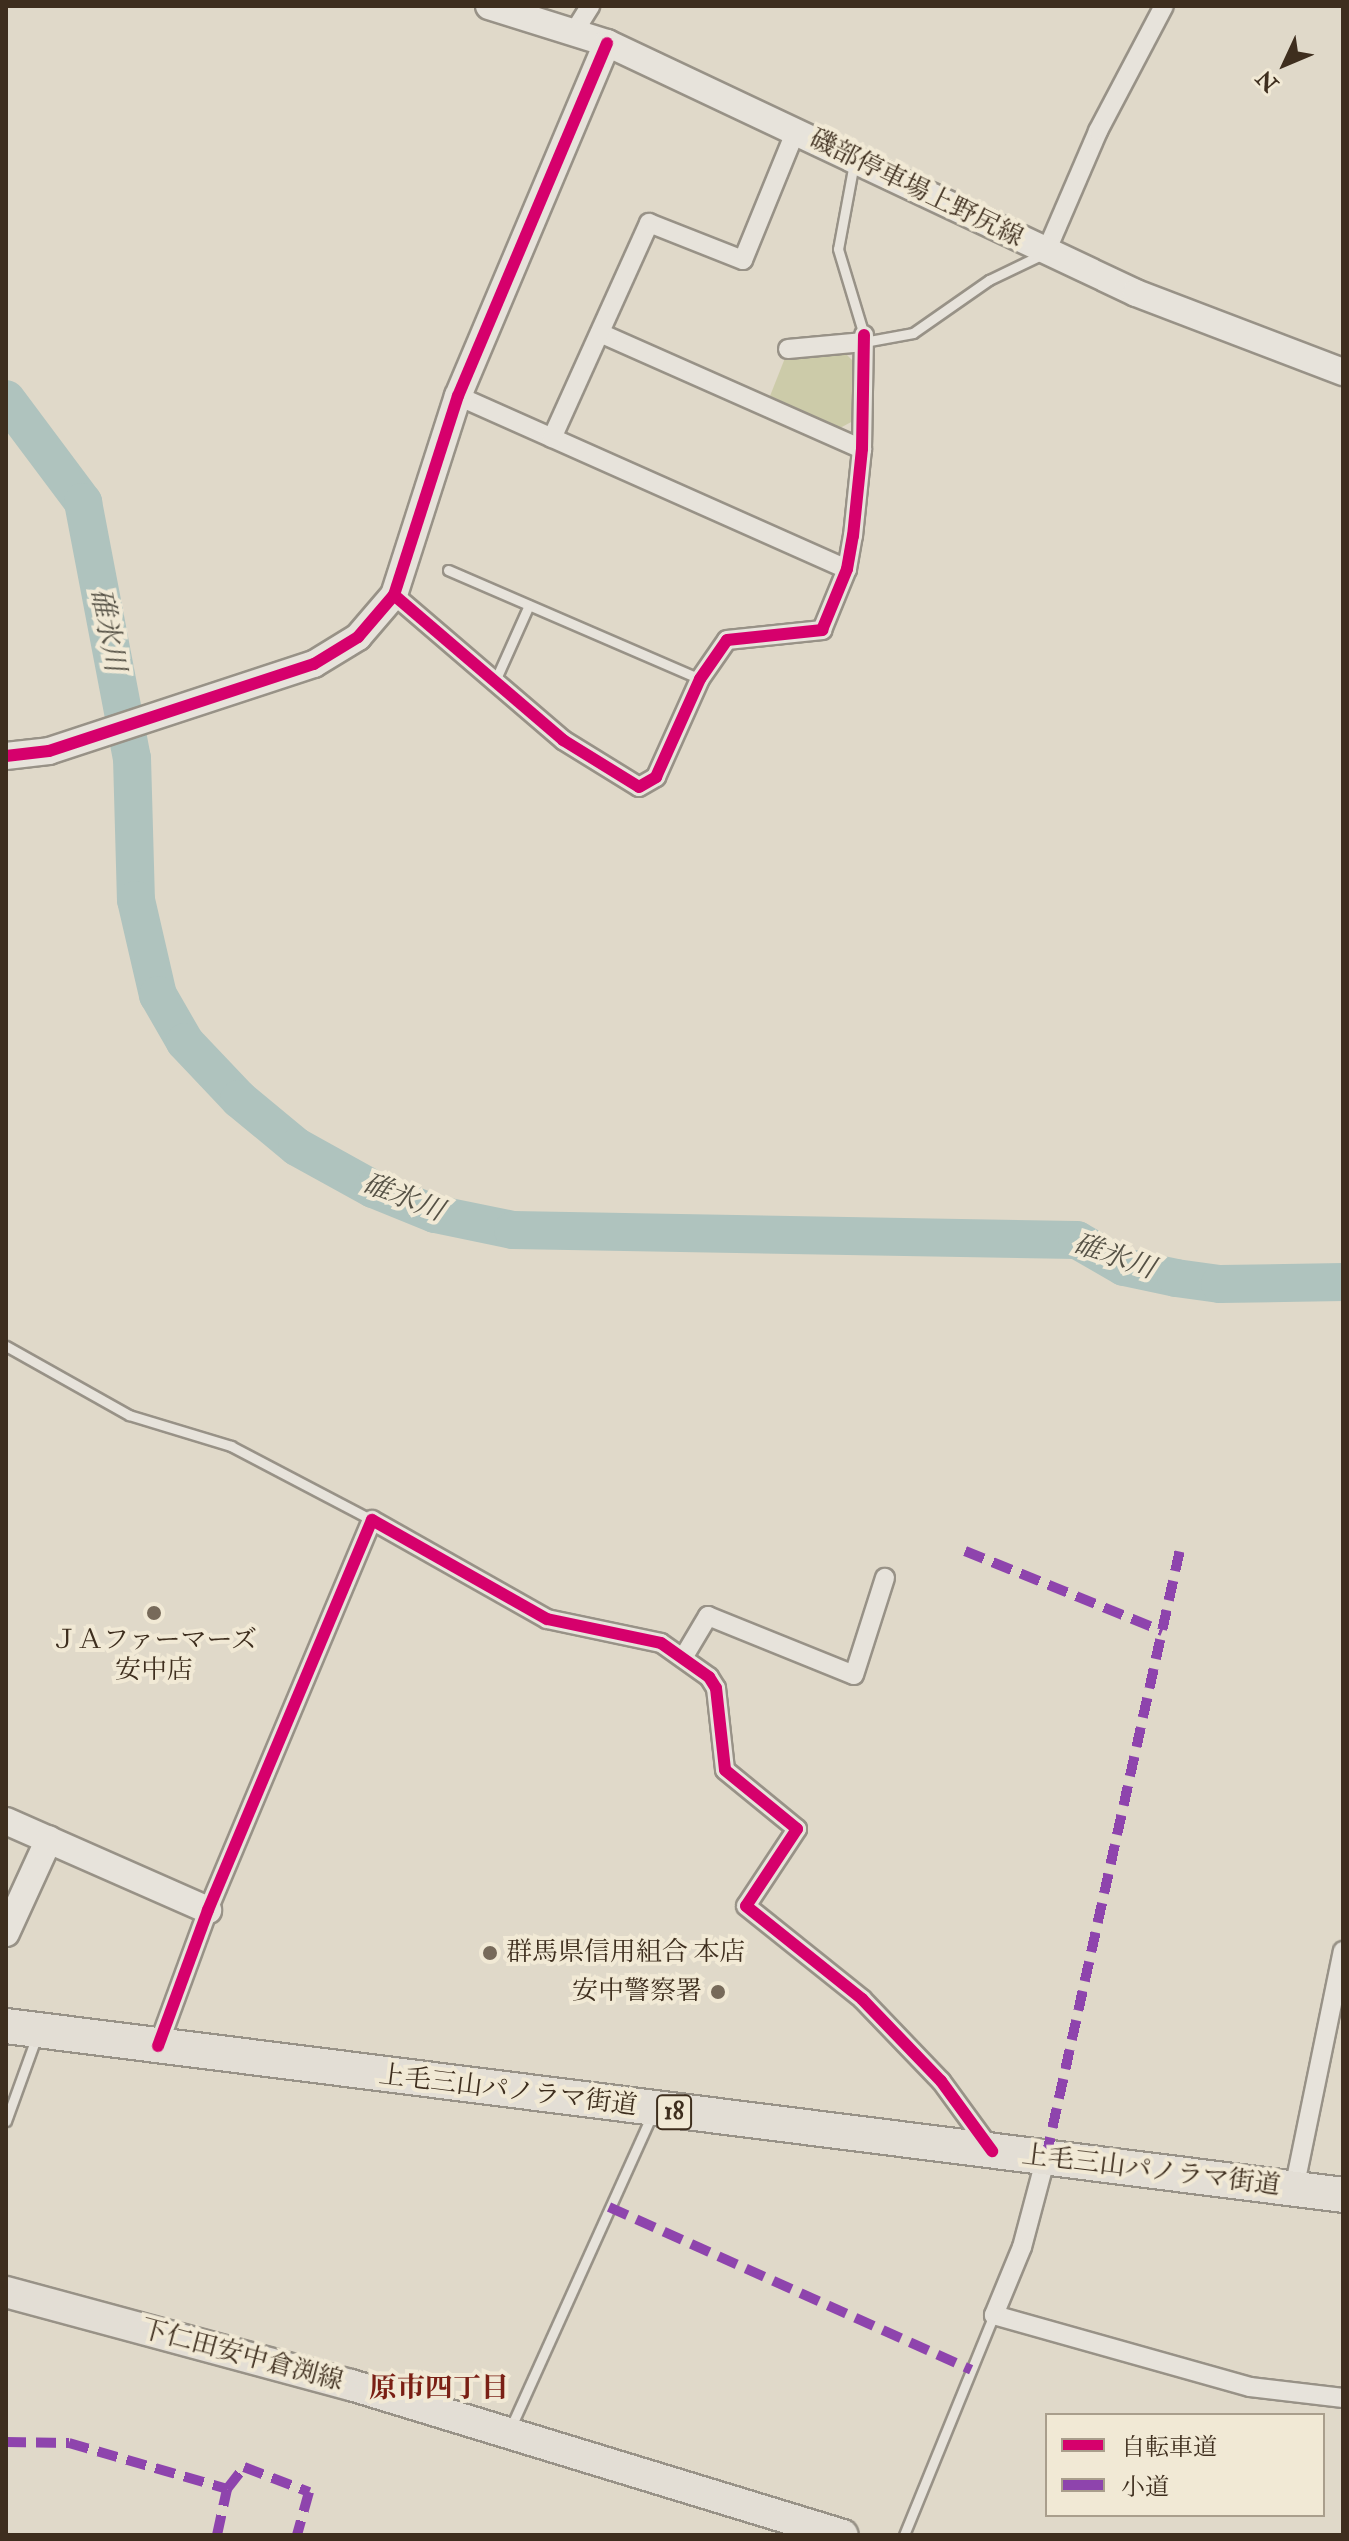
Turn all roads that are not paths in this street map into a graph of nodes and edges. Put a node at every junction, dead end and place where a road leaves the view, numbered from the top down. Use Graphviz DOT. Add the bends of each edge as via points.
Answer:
graph roads {
  1 [pos="489,6"];
  2 [pos="590,6"];
  3 [pos="1164,6"];
  4 [pos="574,32"];
  5 [pos="607,43"];
  6 [pos="796,130"];
  7 [pos="855,158"];
  8 [pos="1046,252"];
  9 [pos="600,333"];
  10 [pos="864,338"];
  11 [pos="788,349"];
  12 [pos="1343,372"];
  13 [pos="458,396"];
  14 [pos="552,438"];
  15 [pos="862,449"];
  16 [pos="847,569"];
  17 [pos="448,570"];
  18 [pos="394,595"];
  19 [pos="529,605"];
  20 [pos="700,679"];
  21 [pos="495,681"];
  22 [pos="6,756"];
  23 [pos="6,1346"];
  24 [pos="372,1520"];
  25 [pos="885,1578"];
  26 [pos="683,1658"];
  27 [pos="6,1821"];
  28 [pos="49,1839"];
  29 [pos="208,1910"];
  30 [pos="6,1933"];
  31 [pos="1343,1951"];
  32 [pos="22,2028"];
  33 [pos="158,2046"];
  34 [pos="653,2110"];
  35 [pos="6,2121"];
  36 [pos="992,2151"];
  37 [pos="1046,2157"];
  38 [pos="1294,2189"];
  39 [pos="1343,2195"];
  40 [pos="6,2292"];
  41 [pos="994,2315"];
  42 [pos="1343,2398"];
  43 [pos="509,2432"];
  44 [pos="843,2535"];
  45 [pos="904,2535"];
  1 -- 4 [label="street, 磯部停車場上野尻線"];
  2 -- 4 [label="street"];
  3 -- 8 [label="street" via="1098,131"];
  4 -- 5 [label="street, 磯部停車場上野尻線"];
  5 -- 6 [label="street, 磯部停車場上野尻線"];
  5 -- 13 [label="street"];
  6 -- 7 [label="street, 磯部停車場上野尻線"];
  6 -- 9 [label="street" via="743,260 649,223"];
  7 -- 8 [label="street, 磯部停車場上野尻線"];
  7 -- 10 [label="lane" via="838,249"];
  8 -- 10 [label="lane" via="989,280 913,333"];
  8 -- 12 [label="street, 磯部停車場上野尻線"];
  9 -- 14 [label="street"];
  9 -- 15 [label="street"];
  10 -- 11 [label="street"];
  10 -- 15 [label="street"];
  13 -- 14 [label="street"];
  13 -- 18 [label="street"];
  14 -- 16 [label="street"];
  15 -- 16 [label="street"];
  16 -- 20 [label="street" via="822,630 727,640"];
  17 -- 19 [label="lane"];
  18 -- 21 [label="street"];
  18 -- 22 [label="street" via="358,637 314,664 49,751"];
  19 -- 20 [label="lane"];
  19 -- 21 [label="lane"];
  20 -- 21 [label="street" via="656,777 639,787 563,740"];
  23 -- 24 [label="lane" via="129,1415 231,1446"];
  24 -- 26 [label="street" via="547,1619 661,1643"];
  24 -- 29 [label="street"];
  25 -- 26 [label="street" via="854,1675 708,1616"];
  26 -- 36 [label="street" via="716,1688 725,1770 797,1829 746,1906 862,1999 941,2081"];
  27 -- 28 [label="street"];
  28 -- 29 [label="street"];
  28 -- 30 [label="street"];
  29 -- 33 [label="street"];
  31 -- 38 [label="street"];
  32 -- 33 [label="highway, 上毛三山パノラマ街道 / 18"];
  32 -- 35 [label="lane"];
  33 -- 34 [label="highway, 上毛三山パノラマ街道 / 18"];
  34 -- 36 [label="highway, 上毛三山パノラマ街道 / 18"];
  34 -- 43 [label="lane"];
  36 -- 37 [label="highway, 上毛三山パノラマ街道 / 18"];
  37 -- 38 [label="highway, 上毛三山パノラマ街道 / 18"];
  37 -- 41 [label="street" via="1022,2247"];
  38 -- 39 [label="highway, 上毛三山パノラマ街道 / 18"];
  40 -- 43 [label="main road, 下仁田安中倉渕線"];
  41 -- 42 [label="street" via="1250,2387"];
  41 -- 45 [label="lane"];
  43 -- 44 [label="main road, 下仁田安中倉渕線"];
}
